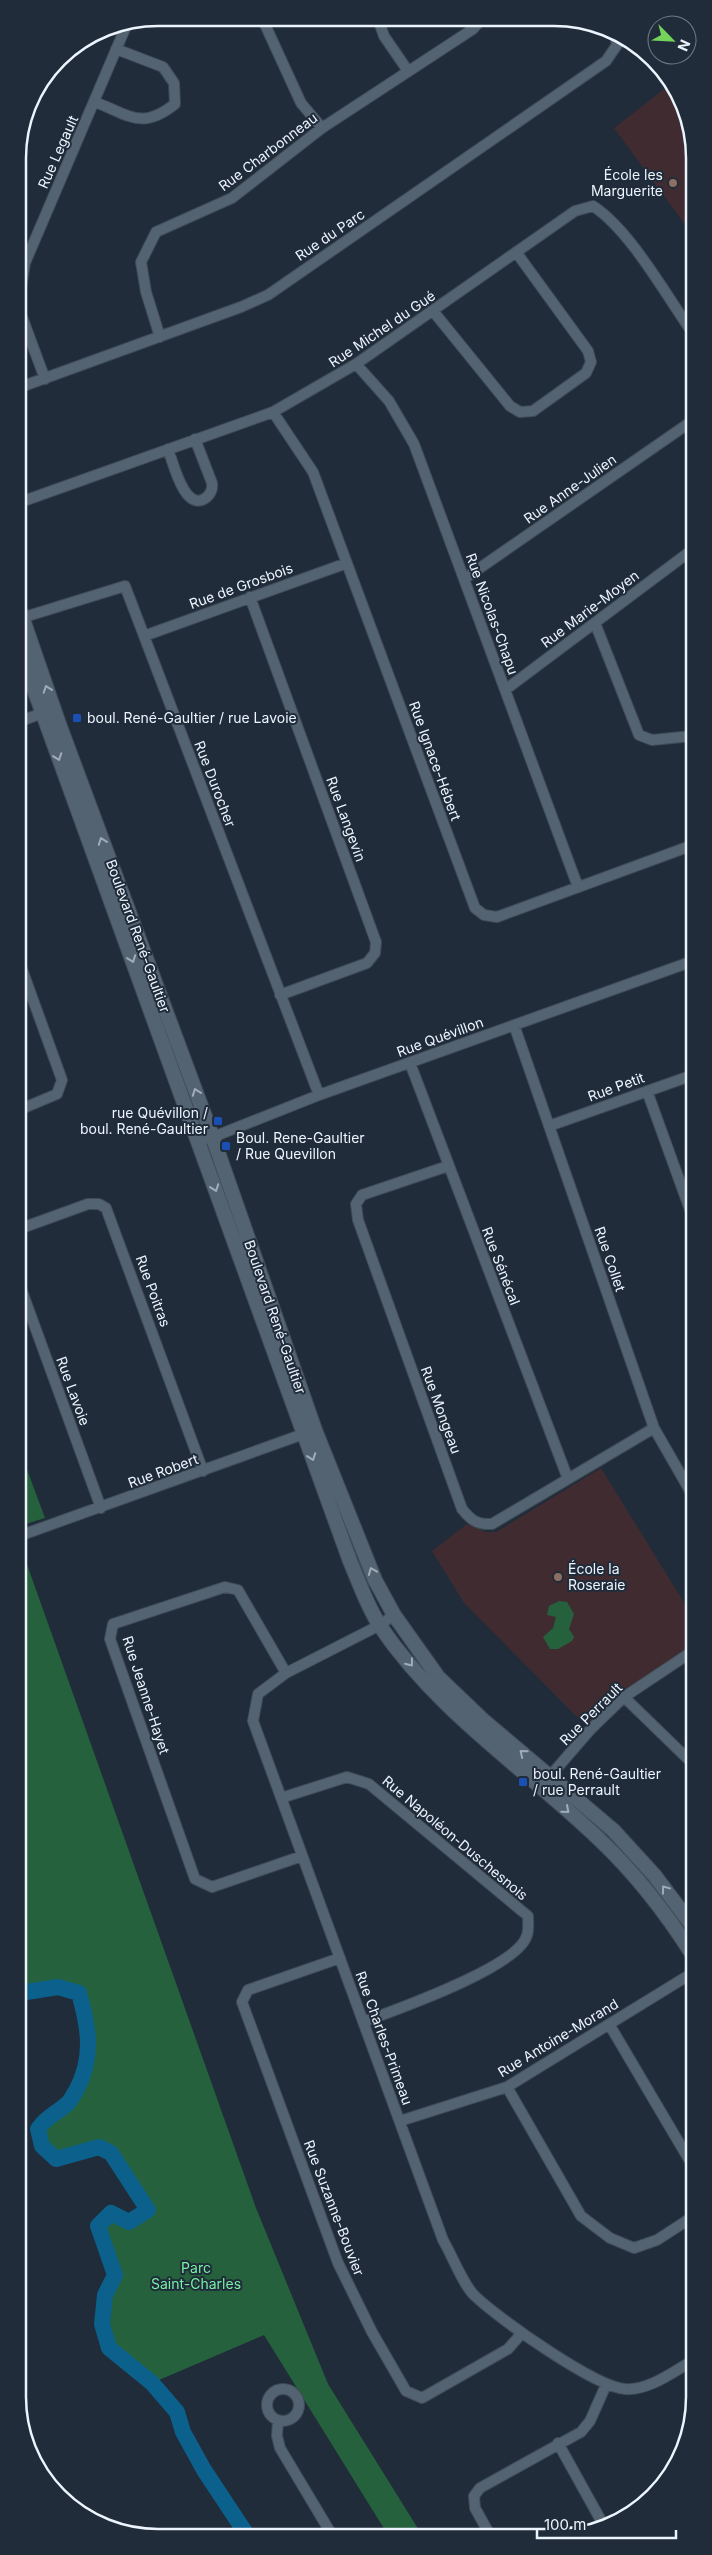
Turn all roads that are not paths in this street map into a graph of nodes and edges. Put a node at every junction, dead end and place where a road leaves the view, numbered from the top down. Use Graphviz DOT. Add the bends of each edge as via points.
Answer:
graph roads {
  1 [pos="381,26"];
  2 [pos="475,26"];
  3 [pos="266,27"];
  4 [pos="124,31"];
  5 [pos="617,43"];
  6 [pos="116,49"];
  7 [pos="408,71"];
  8 [pos="95,102"];
  9 [pos="322,128"];
  10 [pos="516,252"];
  11 [pos="27,259"];
  12 [pos="433,311"];
  13 [pos="686,323"];
  14 [pos="27,330"];
  15 [pos="160,337"];
  16 [pos="356,364"];
  17 [pos="45,378"];
  18 [pos="27,385"];
  19 [pos="273,412"];
  20 [pos="686,425"];
  21 [pos="194,439"];
  22 [pos="168,449"];
  23 [pos="27,500"];
  24 [pos="686,555"];
  25 [pos="347,563"];
  26 [pos="464,579"];
  27 [pos="250,597"];
  28 [pos="27,612"];
  29 [pos="595,623"];
  30 [pos="144,636"];
  31 [pos="27,637"];
  32 [pos="27,664"];
  33 [pos="505,690"];
  34 [pos="48,711"];
  35 [pos="27,719"];
  36 [pos="686,737"];
  37 [pos="686,848"];
  38 [pos="578,887"];
  39 [pos="686,963"];
  40 [pos="27,982"];
  41 [pos="280,995"];
  42 [pos="514,1025"];
  43 [pos="410,1062"];
  44 [pos="686,1078"];
  45 [pos="647,1091"];
  46 [pos="319,1095"];
  47 [pos="27,1107"];
  48 [pos="549,1126"];
  49 [pos="213,1138"];
  50 [pos="198,1143"];
  51 [pos="448,1166"];
  52 [pos="686,1197"];
  53 [pos="27,1226"];
  54 [pos="26,1304"];
  55 [pos="654,1428"];
  56 [pos="309,1432"];
  57 [pos="203,1471"];
  58 [pos="568,1479"];
  59 [pos="685,1483"];
  60 [pos="101,1508"];
  61 [pos="26,1533"];
  62 [pos="394,1615"];
  63 [pos="380,1625"];
  64 [pos="685,1656"];
  65 [pos="286,1673"];
  66 [pos="624,1697"];
  67 [pos="685,1757"];
  68 [pos="551,1776"];
  69 [pos="540,1788"];
  70 [pos="281,1798"];
  71 [pos="302,1856"];
  72 [pos="685,1916"];
  73 [pos="685,1945"];
  74 [pos="340,1958"];
  75 [pos="685,1977"];
  76 [pos="363,2022"];
  77 [pos="609,2024"];
  78 [pos="507,2087"];
  79 [pos="400,2121"];
  80 [pos="685,2153"];
  81 [pos="685,2222"];
  82 [pos="522,2333"];
  83 [pos="685,2368"];
  84 [pos="606,2386"];
  85 [pos="278,2420"];
  86 [pos="558,2443"];
  87 [pos="601,2520"];
  88 [pos="328,2529"];
  89 [pos="486,2529"];
  1 -- 7 [label="street"];
  2 -- 7 [label="street, Rue Charbonneau"];
  3 -- 9 [label="street" via="301,103"];
  4 -- 6 [label="street, Rue Legault"];
  5 -- 15 [label="street, Rue du Parc" via="606,61 268,295"];
  6 -- 8 [label="street, Rue Legault"];
  6 -- 8 [label="street" via="164,67 174,83 175,104 160,116 142,120"];
  7 -- 9 [label="street, Rue Charbonneau"];
  8 -- 11 [label="street, Rue Legault"];
  9 -- 15 [label="street, Rue Charbonneau" via="232,198 156,232 141,262 146,292"];
  10 -- 12 [label="street, Rue Michel du Gué"];
  10 -- 12 [label="street" via="588,351 591,362 586,373 571,384 533,411 520,412 510,406"];
  10 -- 13 [label="street, Rue Michel du Gué" via="575,211 593,206 608,215 623,232"];
  12 -- 16 [label="street, Rue Michel du Gué"];
  14 -- 17 [label="street, Rue Legault"];
  15 -- 17 [label="street, Rue du Parc"];
  16 -- 19 [label="street, Rue Michel du Gué"];
  16 -- 26 [label="street, Rue Nicolas-Chapu" via="389,401 414,444"];
  17 -- 18 [label="street, Rue du Parc"];
  19 -- 21 [label="street, Rue Michel du Gué"];
  19 -- 25 [label="street, Rue Ignace-Hébert" via="313,472"];
  20 -- 26 [label="street, Rue Anne-Julien"];
  21 -- 22 [label="street, Rue Michel du Gué"];
  21 -- 22 [label="street" via="212,483 209,495 203,500 194,500 185,494"];
  22 -- 23 [label="street, Rue Michel du Gué"];
  24 -- 29 [label="street, Rue Marie-Moyen"];
  25 -- 27 [label="street, Rue de Grosbois"];
  25 -- 38 [label="street, Rue Ignace-Hébert" via="475,908 484,915 497,917"];
  26 -- 33 [label="street, Rue Nicolas-Chapu"];
  27 -- 30 [label="street, Rue de Grosbois"];
  27 -- 41 [label="street, Rue Langevin" via="376,942 375,953 367,963"];
  28 -- 30 [label="street, Rue Durocher" via="125,586"];
  29 -- 33 [label="street, Rue Marie-Moyen"];
  29 -- 36 [label="street" via="639,735 652,740"];
  30 -- 41 [label="street, Rue Durocher"];
  34 -- 31 [label="street, Boulevard René-Gaultier, one-way"];
  32 -- 34 [label="street, Boulevard René-Gaultier"];
  33 -- 38 [label="street, Rue Nicolas-Chapu"];
  34 -- 35 [label="street"];
  49 -- 34 [label="street, Boulevard René-Gaultier, one-way"];
  34 -- 50 [label="street, Boulevard René-Gaultier, one-way"];
  37 -- 38 [label="street, Rue Ignace-Hébert"];
  39 -- 42 [label="street, Rue Quévillon"];
  40 -- 47 [label="street" via="62,1080 57,1094"];
  41 -- 46 [label="street, Rue Durocher"];
  42 -- 43 [label="street, Rue Quévillon"];
  42 -- 48 [label="street, Rue Collet"];
  43 -- 46 [label="street, Rue Quévillon"];
  43 -- 51 [label="street, Rue Sénécal"];
  44 -- 45 [label="street, Rue Petit"];
  45 -- 48 [label="street, Rue Petit"];
  45 -- 52 [label="street"];
  46 -- 49 [label="street, Rue Quévillon"];
  48 -- 55 [label="street, Rue Collet"];
  49 -- 50 [label="street, Rue Quévillon"];
  49 -- 56 [label="street, Boulevard René-Gaultier"];
  50 -- 56 [label="street, Boulevard René-Gaultier, one-way"];
  51 -- 58 [label="street, Rue Sénécal"];
  51 -- 58 [label="street, Rue Mongeau" via="362,1195 356,1204 358,1220 462,1509 471,1520 492,1524"];
  53 -- 57 [label="street, Rue Poitras" via="88,1204 106,1208"];
  54 -- 60 [label="street, Rue Lavoie"];
  55 -- 58 [label="street, Rue Mongeau"];
  55 -- 59 [label="street, Rue Collet"];
  56 -- 57 [label="street, Rue Robert"];
  62 -- 56 [label="street, Boulevard René-Gaultier, one-way"];
  56 -- 63 [label="street, Boulevard René-Gaultier, one-way" via="350,1560"];
  57 -- 60 [label="street, Rue Robert"];
  60 -- 61 [label="street, Rue Robert"];
  62 -- 63 [label="street, Rue Charles-Primeau"];
  68 -- 62 [label="street, Boulevard René-Gaultier, one-way" via="482,1720 438,1677"];
  63 -- 65 [label="street, Rue Charles-Primeau"];
  63 -- 69 [label="street, Boulevard René-Gaultier, one-way" via="429,1686"];
  64 -- 66 [label="street, Rue Perrault"];
  65 -- 70 [label="street, Rue Charles-Primeau" via="258,1694 253,1721"];
  65 -- 71 [label="street, Rue Jeanne-Hayet" via="238,1590 225,1587 113,1624 110,1639 195,1880 212,1887"];
  66 -- 67 [label="street"];
  66 -- 68 [label="street, Rue Perrault" via="590,1730"];
  68 -- 69 [label="street, Rue Perrault"];
  72 -- 68 [label="street, Boulevard René-Gaultier, one-way" via="655,1876 613,1830"];
  69 -- 73 [label="street, Boulevard René-Gaultier, one-way" via="598,1838 640,1882"];
  70 -- 71 [label="street, Rue Charles-Primeau"];
  70 -- 76 [label="street, Rue Napoléon-Duschesnois" via="347,1777 369,1784 528,1916 527,1936 512,1955 442,1992"];
  71 -- 74 [label="street, Rue Charles-Primeau"];
  74 -- 76 [label="street, Rue Charles-Primeau"];
  74 -- 82 [label="street, Rue Suzanne-Bouvier" via="248,1990 242,2002 346,2280 406,2391 422,2398 508,2349"];
  75 -- 77 [label="street, Rue Antoine-Morand"];
  76 -- 79 [label="street, Rue Charles-Primeau"];
  77 -- 78 [label="street, Rue Antoine-Morand"];
  77 -- 80 [label="street"];
  78 -- 79 [label="street, Rue Antoine-Morand"];
  78 -- 81 [label="street" via="581,2216 610,2238 634,2248 657,2240"];
  79 -- 82 [label="street, Rue Charles-Primeau" via="443,2240 473,2295"];
  82 -- 84 [label="street, Rue Charles-Primeau"];
  83 -- 84 [label="street, Rue Charles-Primeau" via="642,2388 626,2390"];
  84 -- 86 [label="street" via="590,2421 581,2432"];
  85 -- 88 [label="street" via="280,2448"];
  86 -- 87 [label="street"];
  86 -- 89 [label="street" via="480,2488 474,2496 474,2508"];
}
